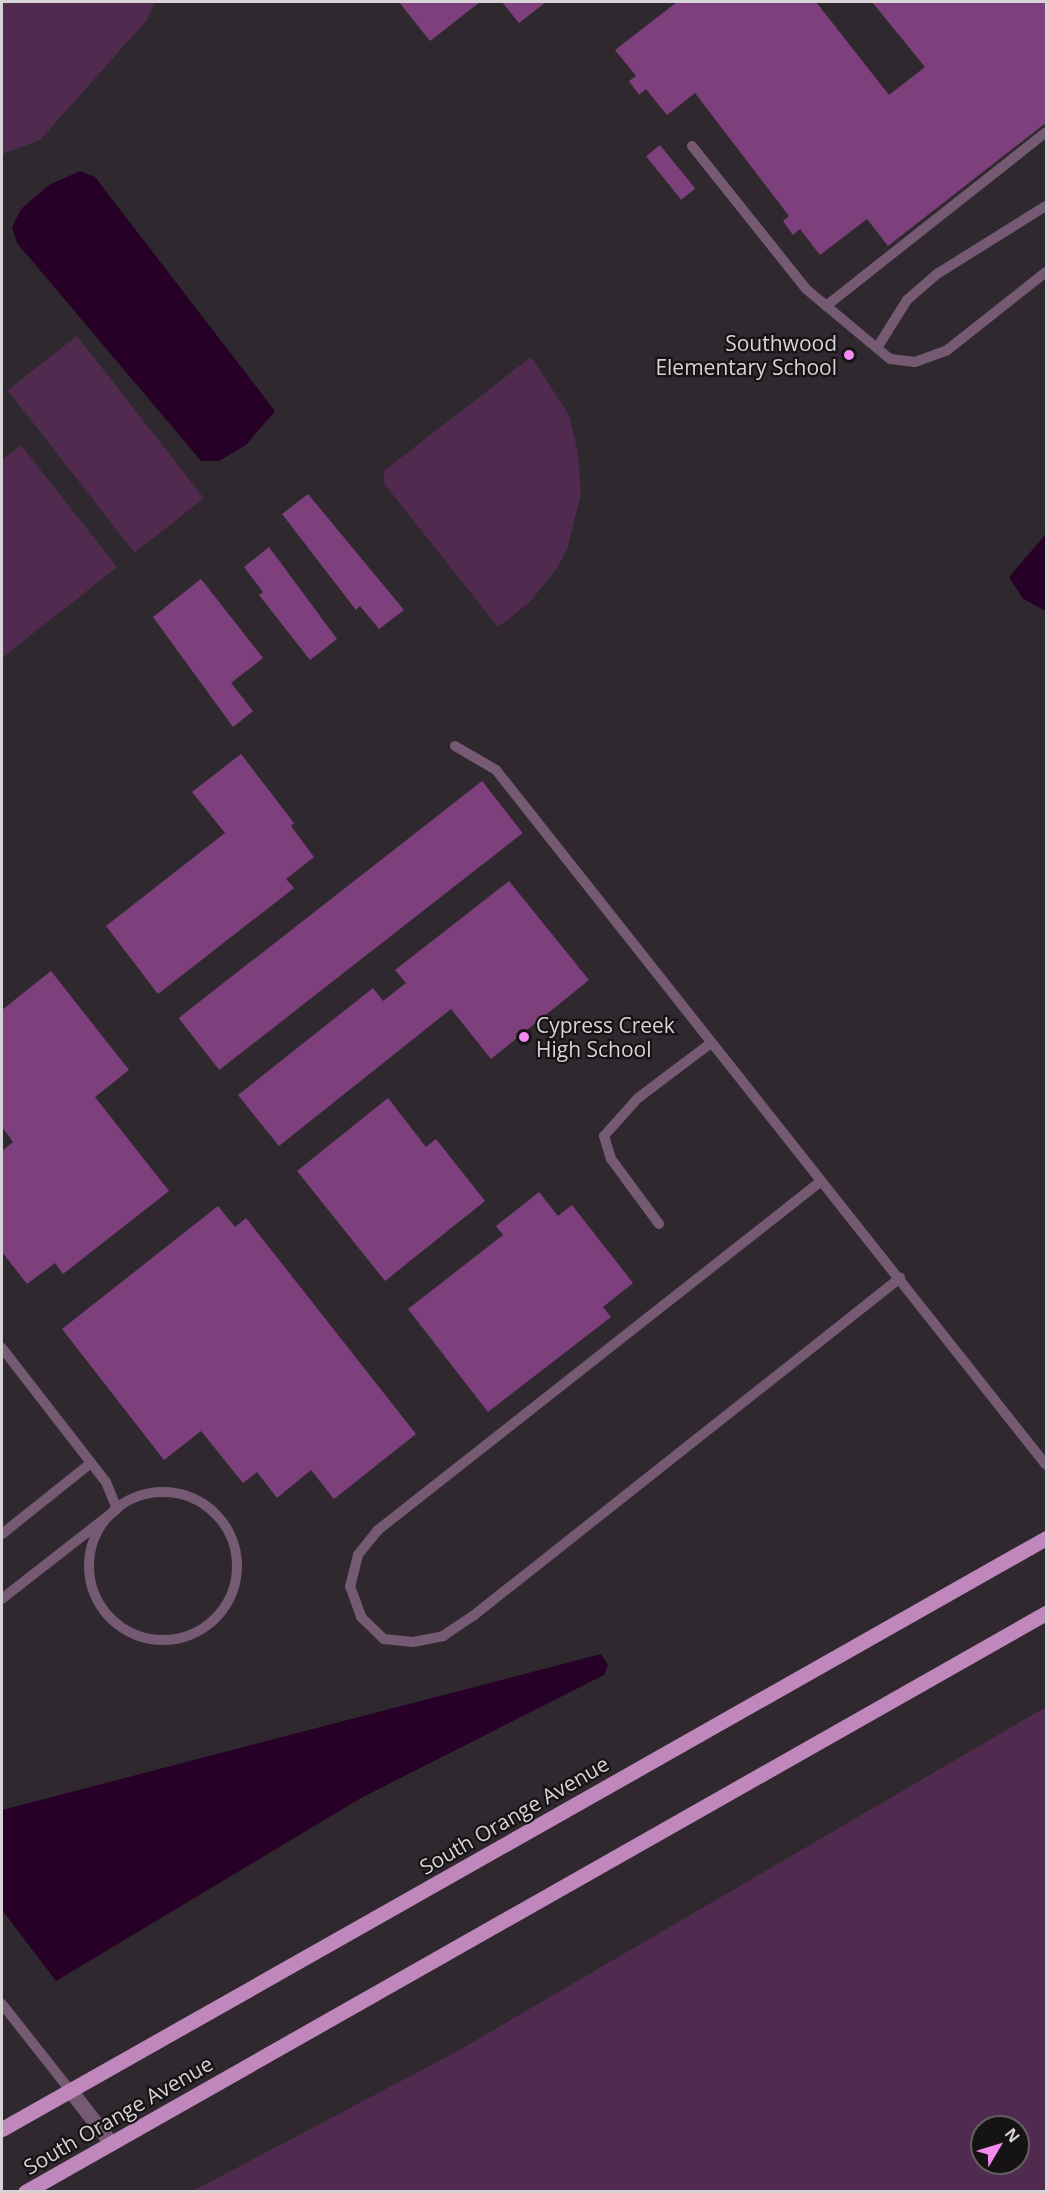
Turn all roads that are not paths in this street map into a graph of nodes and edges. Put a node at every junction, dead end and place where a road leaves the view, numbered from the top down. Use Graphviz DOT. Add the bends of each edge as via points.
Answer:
graph roads {
  1 [pos="1047,132"];
  2 [pos="692,146"];
  3 [pos="1047,206"];
  4 [pos="1047,272"];
  5 [pos="826,306"];
  6 [pos="877,348"];
  7 [pos="455,746"];
  8 [pos="711,1043"];
  9 [pos="820,1182"];
  10 [pos="659,1224"];
  11 [pos="900,1278"];
  12 [pos="2,1348"];
  13 [pos="91,1463"];
  14 [pos="1047,1466"];
  15 [pos="117,1509"];
  16 [pos="2,1534"];
  17 [pos="1047,1538"];
  18 [pos="2,1599"];
  19 [pos="1047,1613"];
  20 [pos="2,2004"];
  21 [pos="70,2090"];
  22 [pos="2,2129"];
  23 [pos="111,2143"];
  24 [pos="25,2192"];
  1 -- 5 [label="lane"];
  2 -- 5 [label="lane" via="806,289"];
  3 -- 6 [label="lane" via="936,274 907,300"];
  4 -- 6 [label="lane" via="946,351 915,362 890,359"];
  5 -- 6 [label="lane"];
  7 -- 8 [label="lane" via="496,770"];
  8 -- 9 [label="lane"];
  8 -- 10 [label="lane" via="638,1098 604,1136 611,1159"];
  9 -- 11 [label="lane"];
  9 -- 11 [label="lane" via="378,1530 358,1555 350,1586 361,1617 384,1639 413,1642 443,1636"];
  11 -- 14 [label="lane"];
  12 -- 13 [label="lane"];
  13 -- 15 [label="lane" via="112,1492"];
  13 -- 16 [label="lane"];
  15 -- 15 [label="lane" via="97,1534 89,1564 93,1589 105,1612 123,1629 146,1639 171,1641 195,1634 216,1620 230,1599 237,1575 236,1550 215,1513 177,1494 156,1492"];
  15 -- 18 [label="lane"];
  17 -- 21 [label="main road, South Orange Avenue"];
  19 -- 23 [label="main road, South Orange Avenue"];
  20 -- 21 [label="lane"];
  21 -- 22 [label="main road, South Orange Avenue"];
  21 -- 23 [label="street"];
  23 -- 24 [label="main road, South Orange Avenue"];
}
